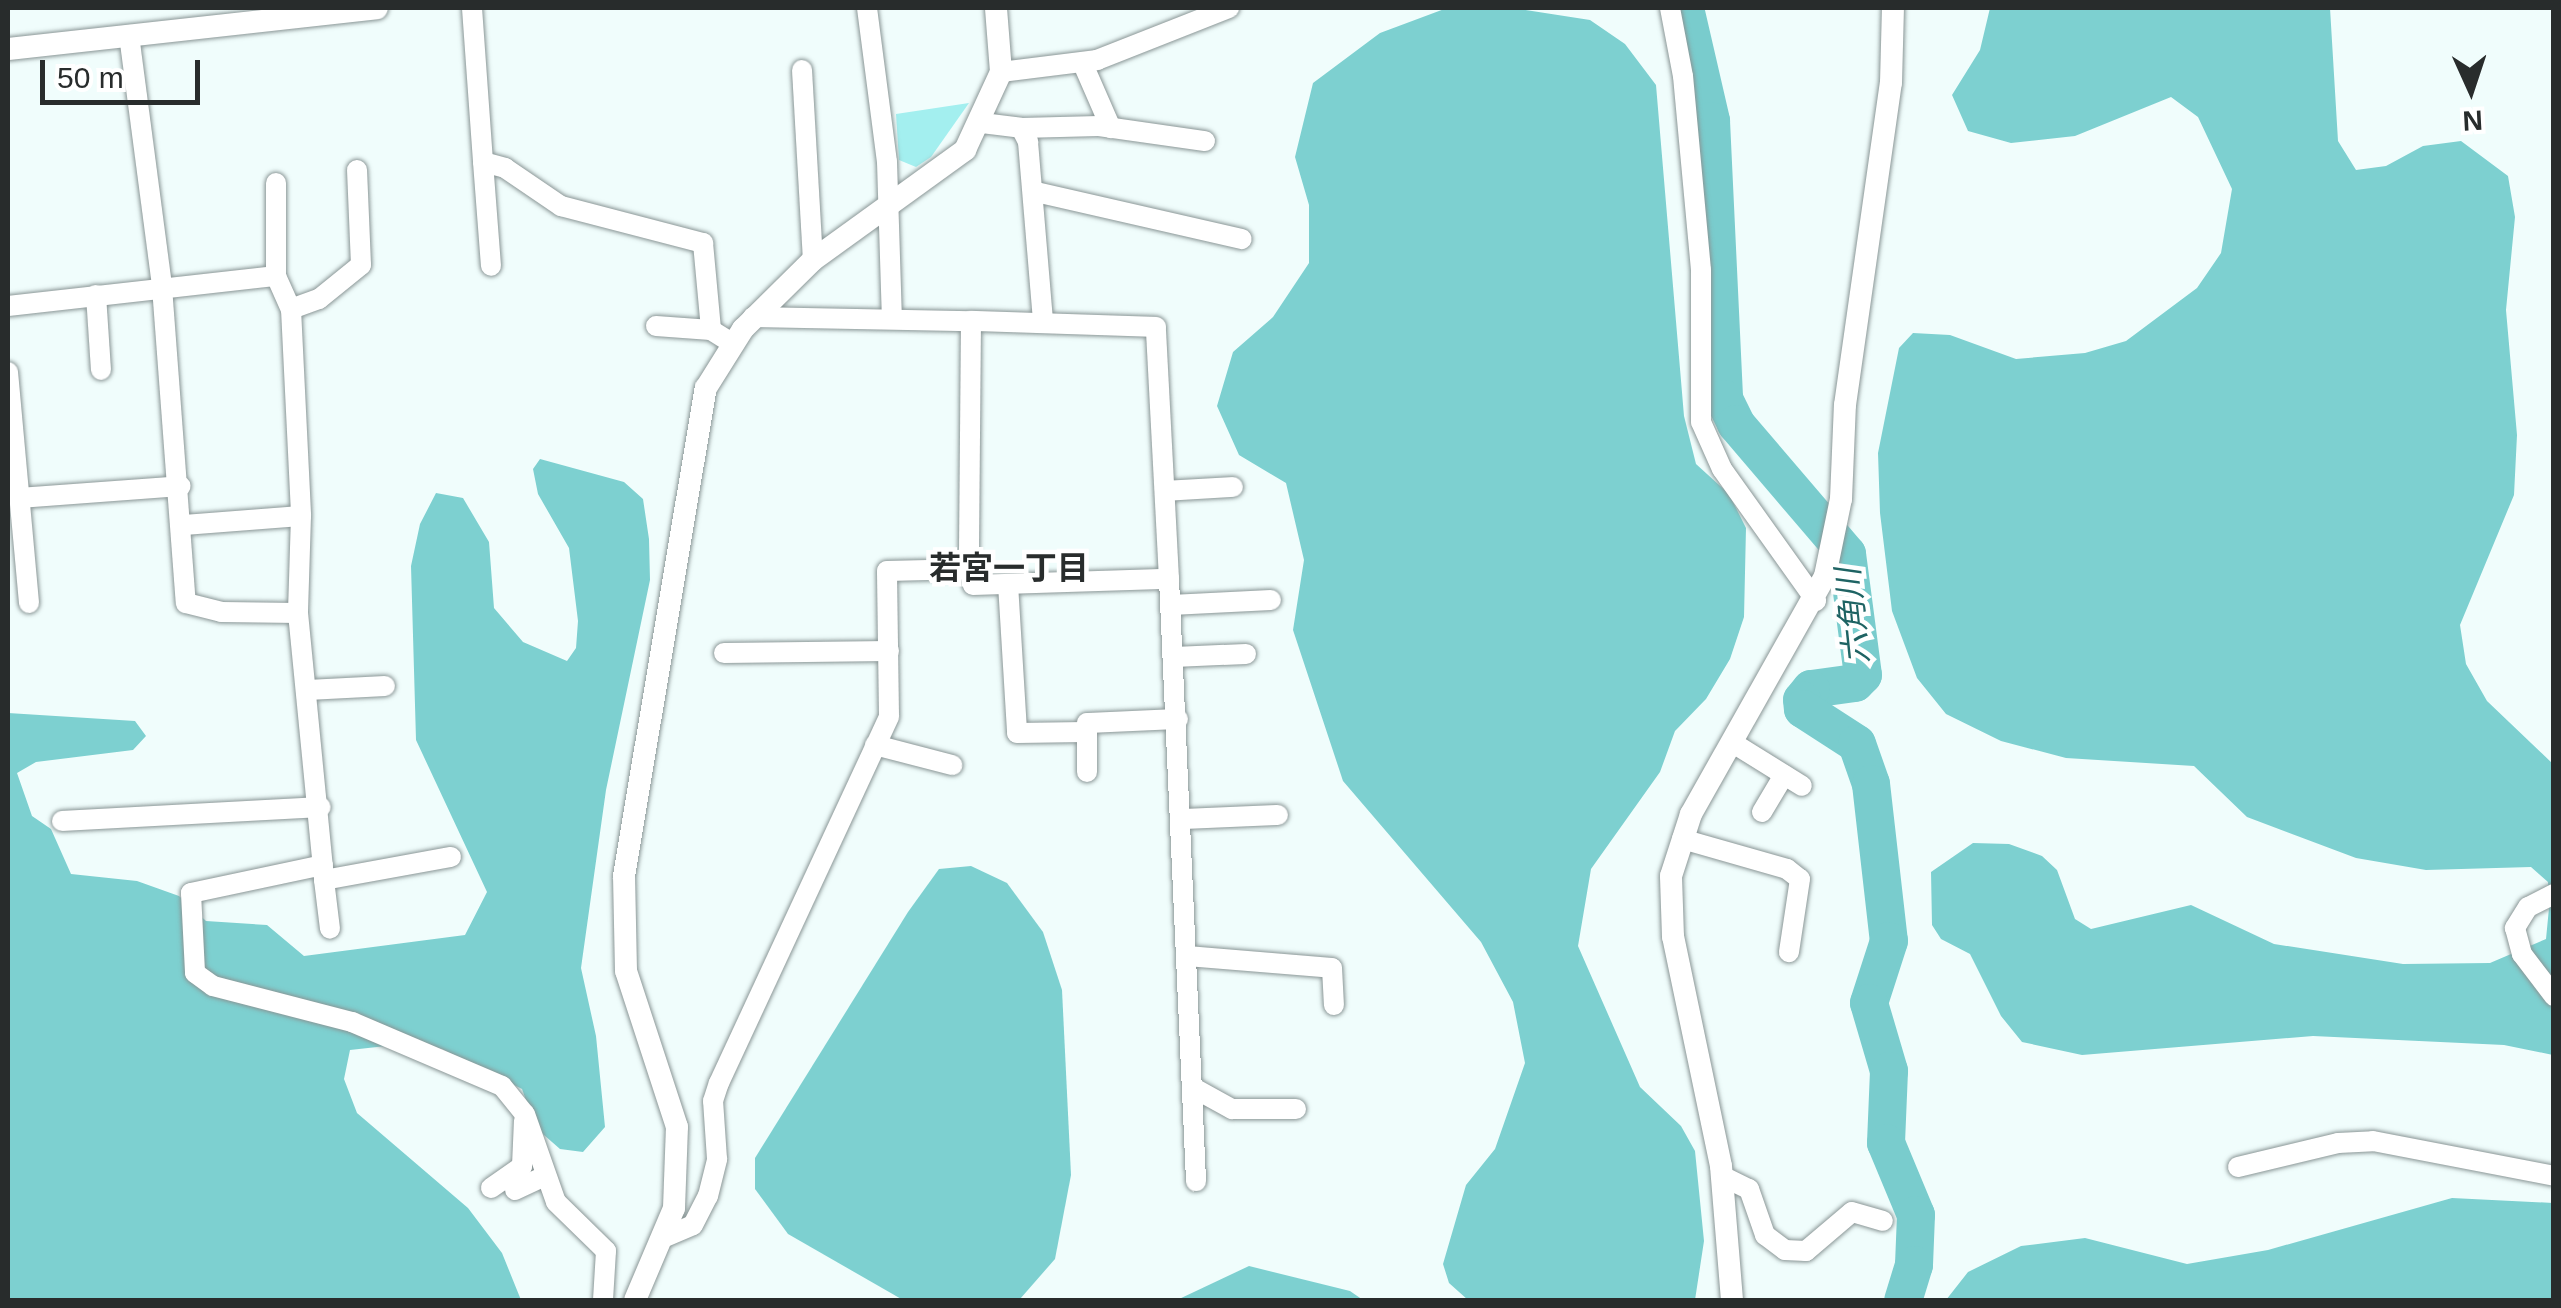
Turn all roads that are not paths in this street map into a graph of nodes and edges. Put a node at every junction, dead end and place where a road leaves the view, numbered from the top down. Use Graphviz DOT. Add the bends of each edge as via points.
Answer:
graph roads {
  1 [pos="376,8"];
  2 [pos="472,8"];
  3 [pos="868,8"];
  4 [pos="996,8"];
  5 [pos="1229,8"];
  6 [pos="1670,8"];
  7 [pos="1893,8"];
  8 [pos="297,12"];
  9 [pos="129,35"];
  10 [pos="8,49"];
  11 [pos="1083,64"];
  12 [pos="802,70"];
  13 [pos="1001,72"];
  14 [pos="982,123"];
  15 [pos="1021,128"];
  16 [pos="1111,128"];
  17 [pos="1206,141"];
  18 [pos="483,162"];
  19 [pos="358,170"];
  20 [pos="276,183"];
  21 [pos="1036,192"];
  22 [pos="889,206"];
  23 [pos="1242,238"];
  24 [pos="813,260"];
  25 [pos="492,266"];
  26 [pos="276,276"];
  27 [pos="162,288"];
  28 [pos="96,296"];
  29 [pos="8,306"];
  30 [pos="291,309"];
  31 [pos="754,317"];
  32 [pos="892,319"];
  33 [pos="971,321"];
  34 [pos="1043,321"];
  35 [pos="656,326"];
  36 [pos="711,330"];
  37 [pos="732,343"];
  38 [pos="101,370"];
  39 [pos="8,372"];
  40 [pos="181,486"];
  41 [pos="1232,486"];
  42 [pos="1165,491"];
  43 [pos="20,498"];
  44 [pos="301,516"];
  45 [pos="184,525"];
  46 [pos="969,569"];
  47 [pos="1169,579"];
  48 [pos="1008,584"];
  49 [pos="1271,600"];
  50 [pos="1816,601"];
  51 [pos="29,603"];
  52 [pos="1171,605"];
  53 [pos="298,613"];
  54 [pos="889,651"];
  55 [pos="724,653"];
  56 [pos="1246,654"];
  57 [pos="1174,656"];
  58 [pos="385,686"];
  59 [pos="308,690"];
  60 [pos="1178,718"];
  61 [pos="1085,732"];
  62 [pos="1733,743"];
  63 [pos="875,745"];
  64 [pos="952,765"];
  65 [pos="1087,772"];
  66 [pos="320,807"];
  67 [pos="1762,812"];
  68 [pos="1278,815"];
  69 [pos="1182,819"];
  70 [pos="62,822"];
  71 [pos="1682,839"];
  72 [pos="451,857"];
  73 [pos="324,872"];
  74 [pos="2554,894"];
  75 [pos="330,930"];
  76 [pos="1789,952"];
  77 [pos="1187,956"];
  78 [pos="2554,996"];
  79 [pos="1334,1005"];
  80 [pos="1192,1087"];
  81 [pos="1296,1108"];
  82 [pos="525,1114"];
  83 [pos="2238,1167"];
  84 [pos="545,1176"];
  85 [pos="1722,1176"];
  86 [pos="2554,1176"];
  87 [pos="1196,1181"];
  88 [pos="491,1188"];
  89 [pos="516,1190"];
  90 [pos="1882,1221"];
  91 [pos="664,1237"];
  92 [pos="603,1300"];
  93 [pos="636,1300"];
  94 [pos="1732,1300"];
  1 -- 8 [label="street"];
  2 -- 18 [label="street"];
  3 -- 22 [label="street"];
  4 -- 13 [label="street"];
  5 -- 11 [label="street"];
  6 -- 50 [label="street" via="1701,270 1701,422 1722,470"];
  7 -- 50 [label="street" via="1891,84 1845,405 1841,499"];
  8 -- 9 [label="street"];
  9 -- 10 [label="street"];
  9 -- 27 [label="street"];
  11 -- 13 [label="street"];
  11 -- 16 [label="street"];
  12 -- 24 [label="street"];
  13 -- 14 [label="street"];
  14 -- 15 [label="street"];
  14 -- 22 [label="street" via="955,160"];
  15 -- 16 [label="street"];
  15 -- 21 [label="street"];
  16 -- 17 [label="street"];
  18 -- 25 [label="street"];
  18 -- 36 [label="street" via="505,168 562,206 703,243"];
  19 -- 30 [label="street" via="361,264 319,299"];
  20 -- 26 [label="street"];
  21 -- 23 [label="street"];
  21 -- 34 [label="street"];
  22 -- 24 [label="street"];
  22 -- 32 [label="street"];
  24 -- 31 [label="street"];
  26 -- 27 [label="street"];
  26 -- 30 [label="street"];
  27 -- 28 [label="street"];
  27 -- 40 [label="street"];
  28 -- 29 [label="street"];
  28 -- 38 [label="street"];
  30 -- 44 [label="street"];
  31 -- 32 [label="street"];
  31 -- 37 [label="street"];
  32 -- 33 [label="street"];
  33 -- 34 [label="street"];
  33 -- 46 [label="street"];
  34 -- 42 [label="street" via="1156,327"];
  35 -- 36 [label="street"];
  36 -- 37 [label="street"];
  37 -- 91 [label="street" via="706,388 624,876 626,971 677,1127 674,1208"];
  39 -- 43 [label="street"];
  40 -- 43 [label="street"];
  40 -- 45 [label="street"];
  41 -- 42 [label="street"];
  42 -- 47 [label="street"];
  43 -- 51 [label="street"];
  44 -- 45 [label="street"];
  44 -- 53 [label="street"];
  45 -- 53 [label="street" via="186,603 221,612"];
  46 -- 48 [label="street" via="973,585"];
  46 -- 54 [label="street" via="887,571"];
  47 -- 48 [label="street"];
  47 -- 52 [label="street"];
  48 -- 61 [label="street" via="1017,733"];
  49 -- 52 [label="street"];
  50 -- 62 [label="street"];
  52 -- 57 [label="street"];
  53 -- 59 [label="street"];
  54 -- 55 [label="street"];
  54 -- 63 [label="street" via="891,706"];
  56 -- 57 [label="street"];
  57 -- 60 [label="street"];
  58 -- 59 [label="street"];
  59 -- 66 [label="street"];
  60 -- 61 [label="street" via="1087,722"];
  60 -- 69 [label="street"];
  61 -- 65 [label="street"];
  62 -- 67 [label="street" via="1793,780"];
  62 -- 71 [label="street"];
  63 -- 64 [label="street"];
  63 -- 91 [label="street" via="712,1100 717,1158 708,1196 693,1226"];
  66 -- 70 [label="street"];
  66 -- 73 [label="street"];
  68 -- 69 [label="street"];
  69 -- 77 [label="street"];
  71 -- 76 [label="street" via="1787,869 1800,880"];
  71 -- 85 [label="street" via="1670,886 1673,936"];
  72 -- 73 [label="street"];
  73 -- 75 [label="street"];
  73 -- 82 [label="street" via="191,893 195,973 213,986 352,1022 474,1072 502,1086"];
  74 -- 78 [label="street" via="2528,907 2515,928 2522,954"];
  77 -- 79 [label="street" via="1332,968"];
  77 -- 80 [label="street"];
  80 -- 81 [label="street" via="1232,1110"];
  80 -- 87 [label="street"];
  82 -- 84 [label="street"];
  82 -- 88 [label="street" via="522,1166"];
  83 -- 86 [label="street" via="2373,1141"];
  84 -- 89 [label="street"];
  84 -- 92 [label="street" via="562,1210 606,1251"];
  85 -- 90 [label="street" via="1749,1189 1766,1234 1785,1250 1806,1250 1852,1212"];
  85 -- 94 [label="street"];
  91 -- 93 [label="street"];
}
